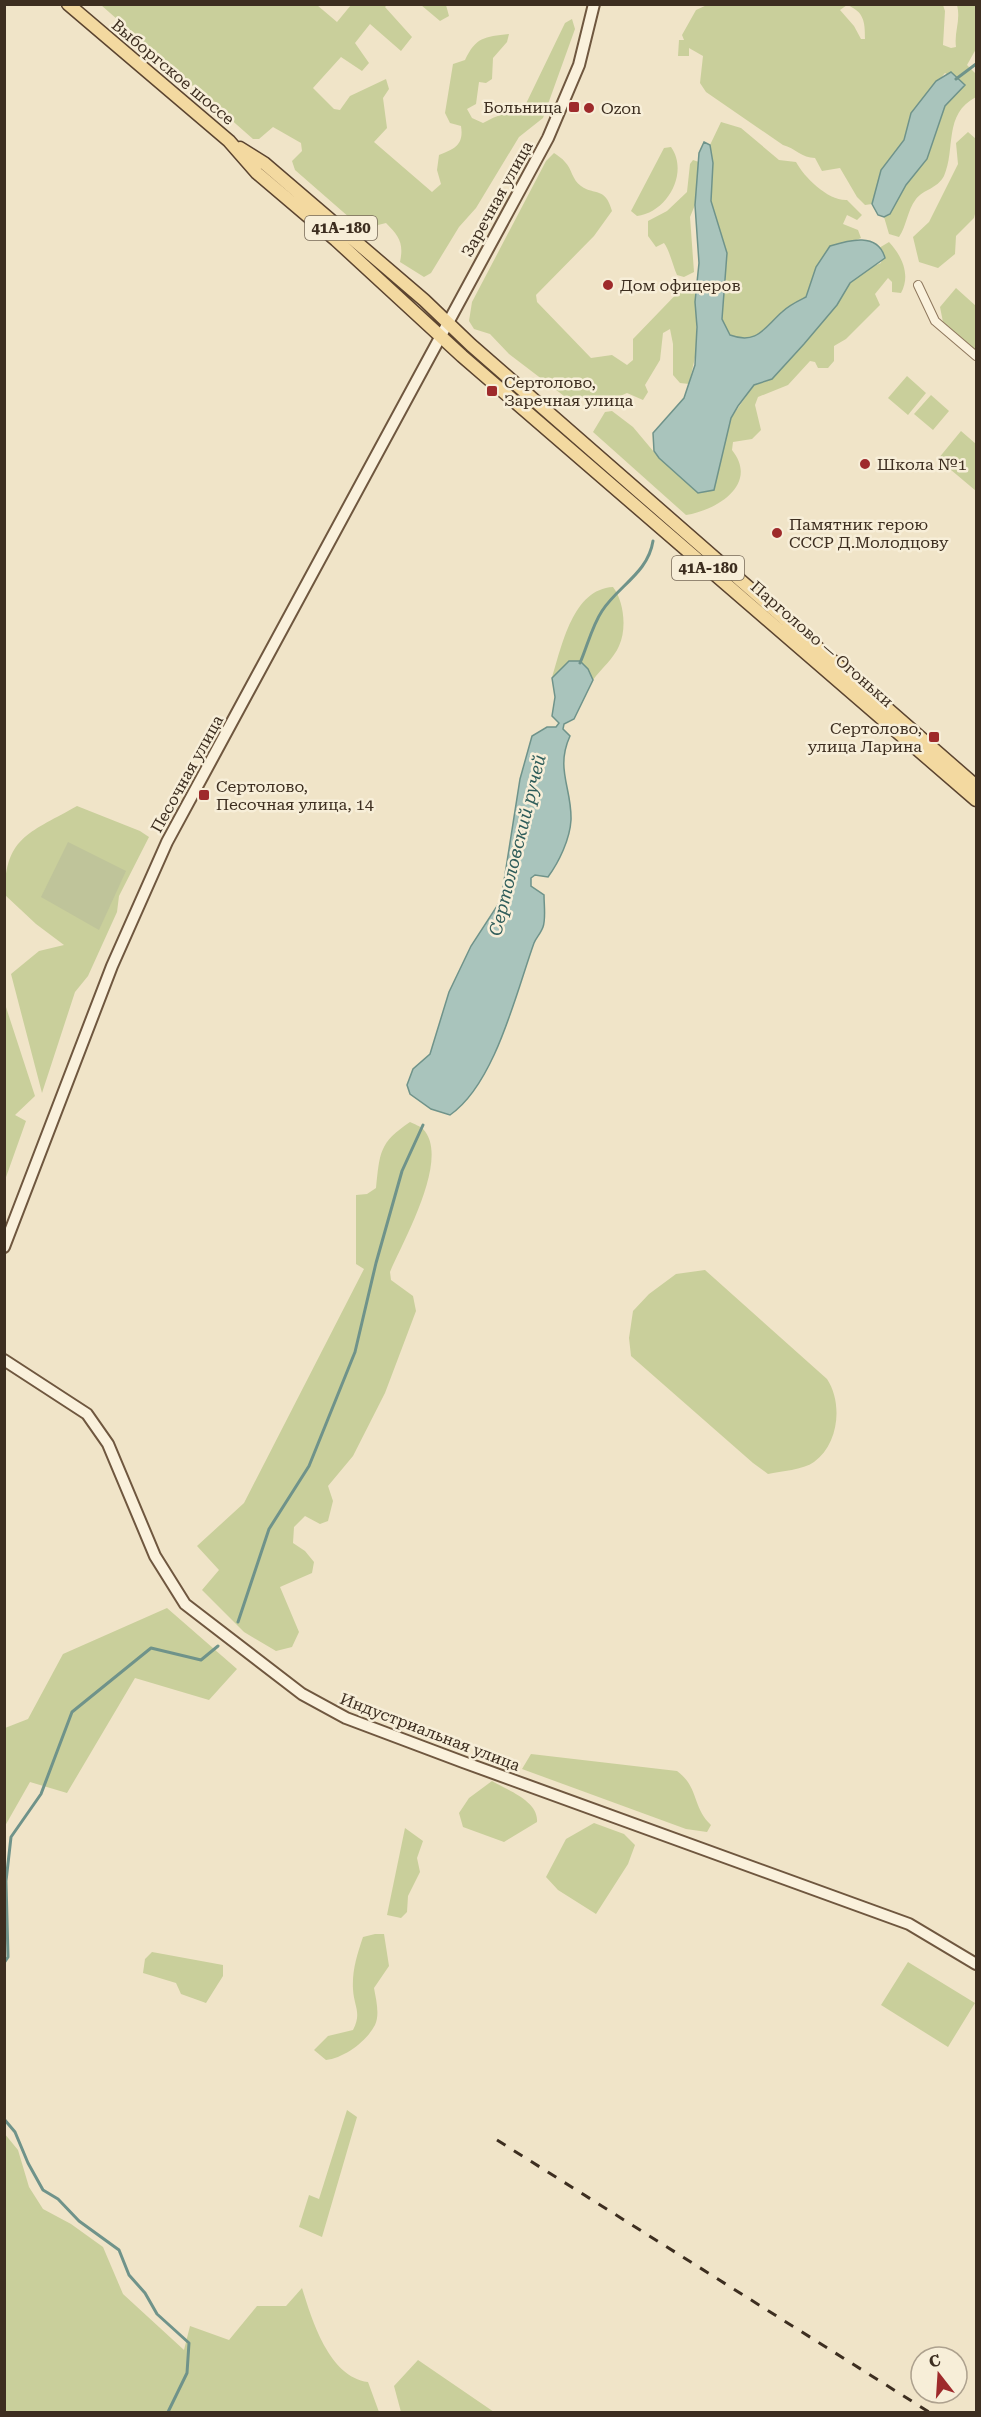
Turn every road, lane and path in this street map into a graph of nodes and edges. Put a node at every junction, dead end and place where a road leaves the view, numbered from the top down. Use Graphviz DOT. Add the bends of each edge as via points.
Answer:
graph roads {
  1 [pos="69,4"];
  2 [pos="594,4"];
  3 [pos="229,141"];
  4 [pos="918,285"];
  5 [pos="447,322"];
  6 [pos="440,335"];
  7 [pos="976,356"];
  8 [pos="976,786"];
  9 [pos="976,800"];
  10 [pos="4,1247"];
  11 [pos="4,1360"];
  12 [pos="976,1964"];
  1 -- 3 [label="main road, Выборгское шоссе / 41А-180"];
  2 -- 5 [label="main road, Заречная улица" via="565,102"];
  3 -- 5 [label="main road, Парголово — Огоньки / 41А-180" via="264,163"];
  3 -- 6 [label="main road, Парголово — Огоньки / 41А-180" via="256,173"];
  4 -- 7 [label="street" via="935,321"];
  5 -- 6 [label="main road, Заречная улица"];
  5 -- 8 [label="main road, Парголово — Огоньки / 41А-180"];
  6 -- 9 [label="main road, Парголово — Огоньки / 41А-180"];
  6 -- 10 [label="main road, Песочная улица" via="167,842 112,966"];
  11 -- 12 [label="main road, Индустриальная улица" via="87,1414 108,1444 156,1556 185,1604 302,1694 346,1718 909,1924"];
}
